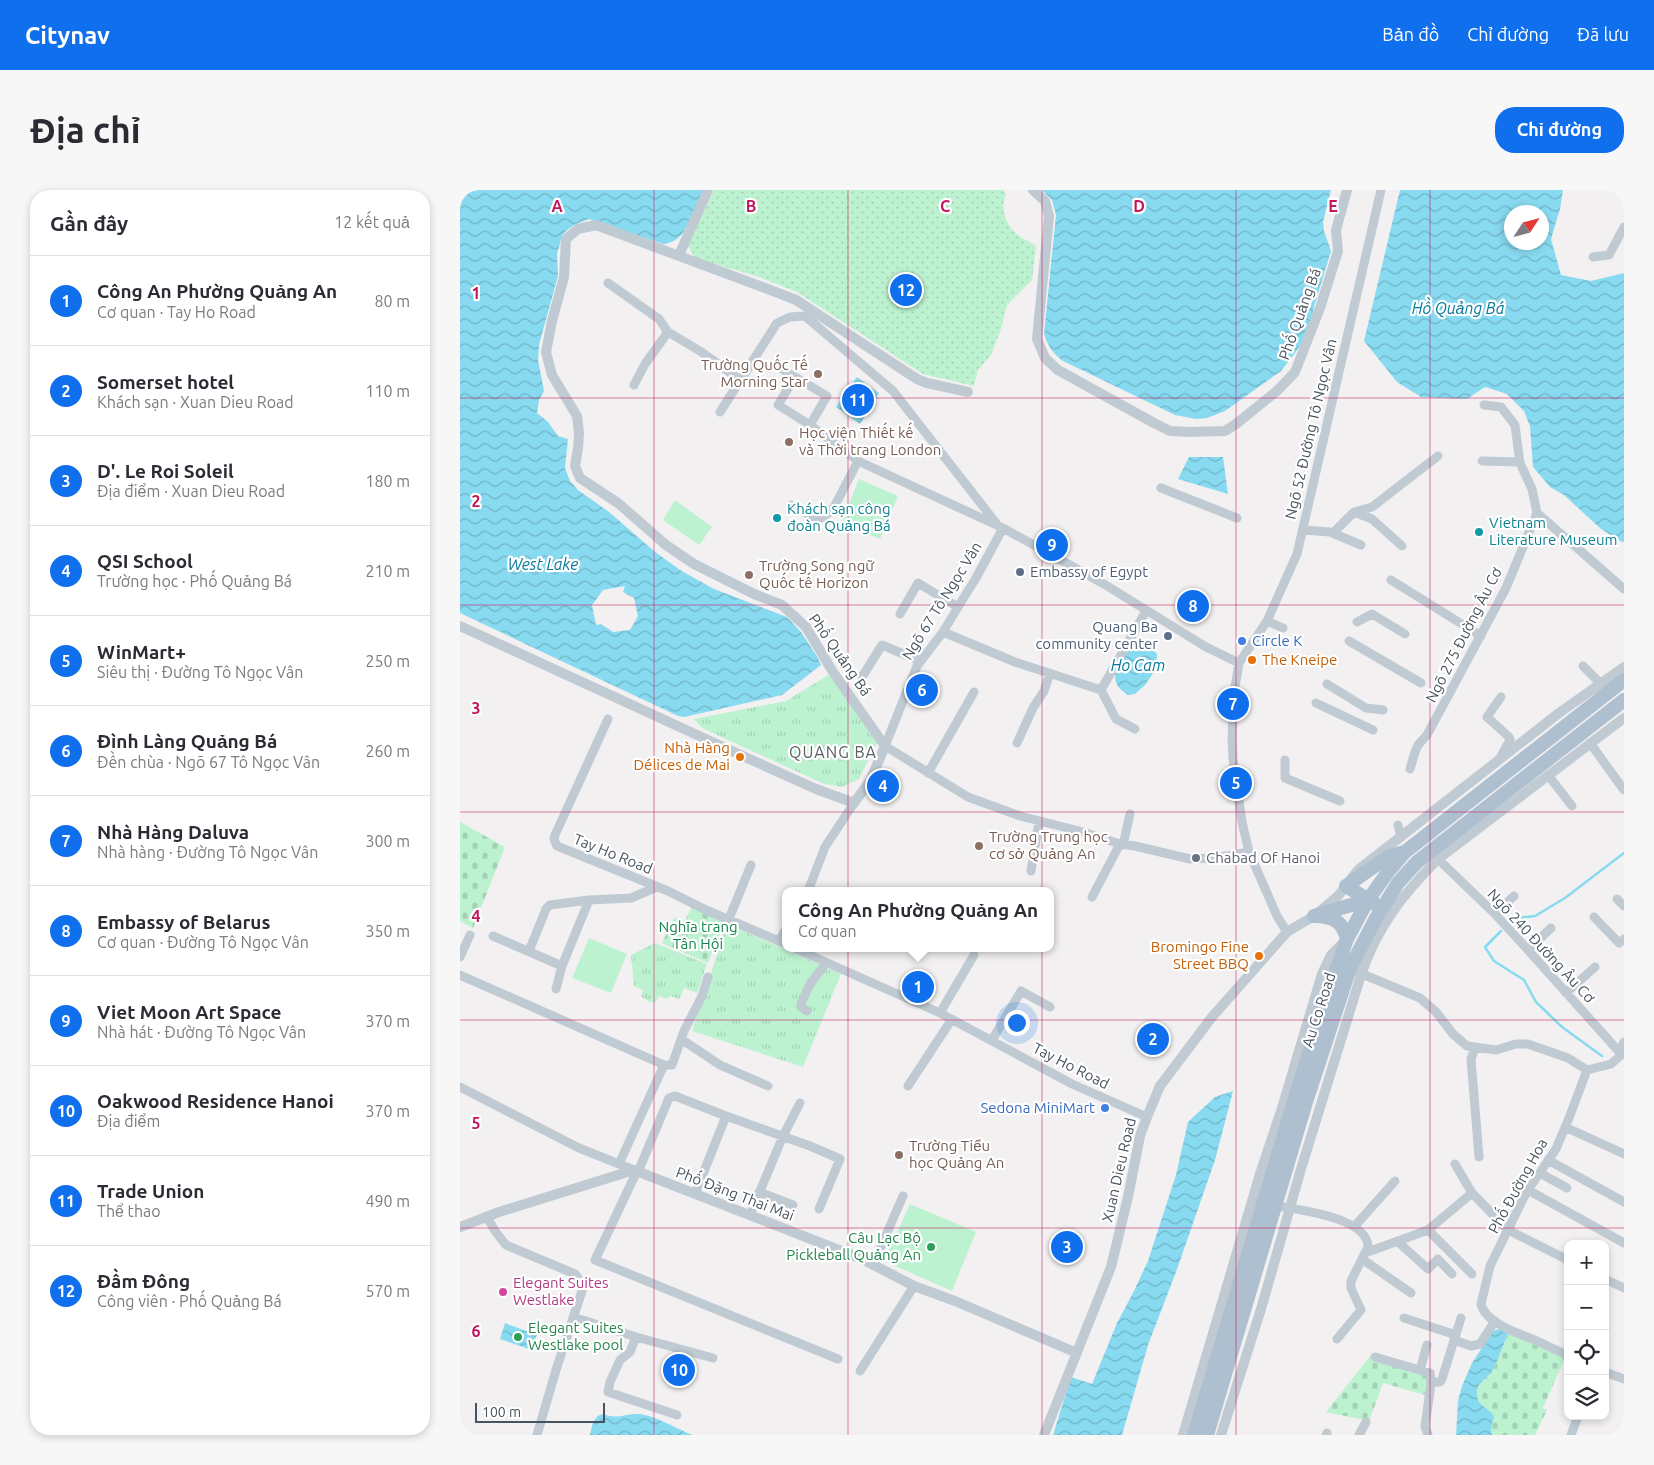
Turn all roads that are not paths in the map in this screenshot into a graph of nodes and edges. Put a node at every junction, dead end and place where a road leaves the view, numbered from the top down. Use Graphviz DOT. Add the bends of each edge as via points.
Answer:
graph roads {
  1 [pos="708,190"];
  2 [pos="1033,190"];
  3 [pos="1347,190"];
  4 [pos="1381,190"];
  5 [pos="1624,227"];
  6 [pos="679,255"];
  7 [pos="1593,257"];
  8 [pos="608,283"];
  9 [pos="668,332"];
  10 [pos="776,365"];
  11 [pos="796,377"];
  12 [pos="740,380"];
  13 [pos="634,385"];
  14 [pos="968,392"];
  15 [pos="1484,405"];
  16 [pos="720,412"];
  17 [pos="810,425"];
  18 [pos="1438,456"];
  19 [pos="858,461"];
  20 [pos="1482,461"];
  21 [pos="1520,462"];
  22 [pos="1161,488"];
  23 [pos="791,505"];
  24 [pos="1354,512"];
  25 [pos="1538,513"];
  26 [pos="1237,518"];
  27 [pos="1000,527"];
  28 [pos="1303,530"];
  29 [pos="1333,533"];
  30 [pos="1361,545"];
  31 [pos="1402,546"];
  32 [pos="1392,580"];
  33 [pos="1624,588"];
  34 [pos="958,607"];
  35 [pos="1146,611"];
  36 [pos="900,614"];
  37 [pos="1267,621"];
  38 [pos="1357,622"];
  39 [pos="460,626"];
  40 [pos="1283,628"];
  41 [pos="943,632"];
  42 [pos="1405,634"];
  43 [pos="1481,636"];
  44 [pos="1349,641"];
  45 [pos="920,661"];
  46 [pos="1239,663"];
  47 [pos="1583,666"];
  48 [pos="1624,667"];
  49 [pos="1050,673"];
  50 [pos="862,677"];
  51 [pos="1624,680"];
  52 [pos="1421,683"];
  53 [pos="1327,684"];
  54 [pos="1601,684"];
  55 [pos="1101,690"];
  56 [pos="974,692"];
  57 [pos="1501,697"];
  58 [pos="1624,700"];
  59 [pos="1316,702"];
  60 [pos="1595,702"];
  61 [pos="1383,710"];
  62 [pos="1605,716"];
  63 [pos="1624,718"];
  64 [pos="608,719"];
  65 [pos="1135,729"];
  66 [pos="1372,730"];
  67 [pos="1017,742"];
  68 [pos="1590,743"];
  69 [pos="885,746"];
  70 [pos="1285,760"];
  71 [pos="1499,760"];
  72 [pos="1410,769"];
  73 [pos="928,773"];
  74 [pos="1548,775"];
  75 [pos="1624,790"];
  76 [pos="854,802"];
  77 [pos="1340,802"];
  78 [pos="1572,806"];
  79 [pos="1130,814"];
  80 [pos="1039,821"];
  81 [pos="1398,826"];
  82 [pos="1401,837"];
  83 [pos="1122,845"];
  84 [pos="1249,852"];
  85 [pos="1405,852"];
  86 [pos="1438,859"];
  87 [pos="751,865"];
  88 [pos="1031,871"];
  89 [pos="1346,886"];
  90 [pos="657,887"];
  91 [pos="810,887"];
  92 [pos="1514,896"];
  93 [pos="1092,897"];
  94 [pos="589,900"];
  95 [pos="1368,900"];
  96 [pos="1382,907"];
  97 [pos="1495,914"];
  98 [pos="1314,916"];
  99 [pos="1594,917"];
  100 [pos="728,920"];
  101 [pos="1551,928"];
  102 [pos="1287,932"];
  103 [pos="470,935"];
  104 [pos="493,936"];
  105 [pos="1347,939"];
  106 [pos="1624,939"];
  107 [pos="782,943"];
  108 [pos="1528,950"];
  109 [pos="529,952"];
  110 [pos="803,952"];
  111 [pos="974,955"];
  112 [pos="460,957"];
  113 [pos="826,962"];
  114 [pos="562,966"];
  115 [pos="1595,967"];
  116 [pos="1355,971"];
  117 [pos="460,975"];
  118 [pos="708,977"];
  119 [pos="556,989"];
  120 [pos="1566,993"];
  121 [pos="1050,1007"];
  122 [pos="807,1011"];
  123 [pos="940,1013"];
  124 [pos="952,1019"];
  125 [pos="681,1039"];
  126 [pos="992,1040"];
  127 [pos="1624,1042"];
  128 [pos="1475,1048"];
  129 [pos="1622,1056"];
  130 [pos="664,1065"];
  131 [pos="1587,1070"];
  132 [pos="460,1086"];
  133 [pos="768,1086"];
  134 [pos="908,1086"];
  135 [pos="800,1103"];
  136 [pos="726,1116"];
  137 [pos="1147,1116"];
  138 [pos="1565,1127"];
  139 [pos="1291,1132"];
  140 [pos="783,1136"];
  141 [pos="1624,1154"];
  142 [pos="1479,1157"];
  143 [pos="1548,1160"];
  144 [pos="619,1164"];
  145 [pos="1455,1164"];
  146 [pos="636,1171"];
  147 [pos="1540,1173"];
  148 [pos="1395,1180"];
  149 [pos="1566,1188"];
  150 [pos="1528,1190"];
  151 [pos="759,1192"];
  152 [pos="1472,1193"];
  153 [pos="696,1194"];
  154 [pos="903,1196"];
  155 [pos="1624,1202"];
  156 [pos="793,1205"];
  157 [pos="1283,1207"];
  158 [pos="819,1209"];
  159 [pos="750,1215"];
  160 [pos="487,1216"];
  161 [pos="460,1226"];
  162 [pos="1354,1227"];
  163 [pos="1428,1230"];
  164 [pos="1508,1230"];
  165 [pos="1398,1241"];
  166 [pos="1624,1243"];
  167 [pos="1364,1256"];
  168 [pos="1564,1258"];
  169 [pos="873,1265"];
  170 [pos="1452,1274"];
  171 [pos="1472,1274"];
  172 [pos="1609,1281"];
  173 [pos="914,1286"];
  174 [pos="1624,1288"];
  175 [pos="1411,1293"];
  176 [pos="573,1317"];
  177 [pos="1404,1318"];
  178 [pos="1461,1318"];
  179 [pos="1495,1321"];
  180 [pos="636,1337"];
  181 [pos="1455,1338"];
  182 [pos="1337,1339"];
  183 [pos="1426,1345"];
  184 [pos="1076,1353"];
  185 [pos="1564,1354"];
  186 [pos="1375,1357"];
  187 [pos="713,1358"];
  188 [pos="838,1359"];
  189 [pos="1420,1370"];
  190 [pos="860,1371"];
  191 [pos="1609,1373"];
  192 [pos="1624,1379"];
  193 [pos="1431,1384"];
  194 [pos="677,1415"];
  195 [pos="1577,1420"];
  196 [pos="1366,1422"];
  197 [pos="537,1435"];
  198 [pos="1044,1435"];
  199 [pos="1183,1435"];
  200 [pos="1194,1435"];
  201 [pos="1207,1435"];
  202 [pos="1221,1435"];
  203 [pos="1359,1435"];
  204 [pos="1428,1435"];
  205 [pos="1571,1435"];
  1 -- 6 [label="street"];
  2 -- 3 [label="street, Phố Quảng Bá" via="1044,201 1049,216 1037,339 1045,358 1058,370 1154,423 1170,430 1188,432 1225,431 1278,390 1295,372 1338,251 1336,230"];
  4 -- 28 [label="street, Ngõ 52 Đường Tô Ngọc Vân"];
  5 -- 7 [label="street" via="1609,255"];
  6 -- 14 [label="street, Phố Quảng Bá" via="796,300 917,379"];
  6 -- 69 [label="street, Phố Quảng Bá" via="596,225 578,229 566,239 564,277 546,352 552,375 577,416 579,433 575,466 580,478 618,503 666,545 694,564 782,605 806,627"];
  8 -- 9 [label="street" via="659,319"];
  9 -- 12 [label="street"];
  9 -- 13 [label="street"];
  10 -- 11 [label="street"];
  11 -- 17 [label="street" via="827,396"];
  11 -- 17 [label="street" via="778,406"];
  12 -- 16 [label="street"];
  12 -- 27 [label="street" via="777,323 790,317 805,316 893,391"];
  15 -- 21 [label="street" via="1501,407 1515,425"];
  17 -- 19 [label="street"];
  18 -- 24 [label="street" via="1372,507"];
  19 -- 23 [label="street" via="832,511 821,518"];
  19 -- 27 [label="street"];
  20 -- 21 [label="street"];
  21 -- 25 [label="street"];
  22 -- 26 [label="street"];
  24 -- 29 [label="street"];
  24 -- 31 [label="street" via="1372,519"];
  25 -- 33 [label="street"];
  25 -- 43 [label="street, Ngõ 275 Đường Âu Cơ" via="1506,588"];
  27 -- 34 [label="street, Ngõ 67 Tô Ngọc Vân"];
  27 -- 35 [label="street"];
  28 -- 29 [label="street"];
  28 -- 37 [label="street, Ngõ 52 Đường Tô Ngọc Vân" via="1295,560"];
  29 -- 30 [label="street"];
  32 -- 43 [label="street"];
  34 -- 36 [label="street" via="918,583"];
  34 -- 41 [label="street, Ngõ 67 Tô Ngọc Vân"];
  35 -- 46 [label="street"];
  35 -- 55 [label="street"];
  37 -- 40 [label="street"];
  37 -- 46 [label="street, Ngõ 52 Đường Tô Ngọc Vân"];
  38 -- 42 [label="street" via="1372,614"];
  39 -- 76 [label="street" via="816,789"];
  41 -- 45 [label="street, Ngõ 67 Tô Ngọc Vân"];
  41 -- 49 [label="street"];
  43 -- 72 [label="street, Ngõ 275 Đường Âu Cơ" via="1415,752"];
  44 -- 52 [label="street"];
  45 -- 50 [label="street" via="882,645"];
  45 -- 69 [label="street, Ngõ 67 Tô Ngọc Vân"];
  46 -- 84 [label="street" via="1234,693 1233,759"];
  47 -- 54 [label="street"];
  48 -- 54 [label="street"];
  49 -- 55 [label="street"];
  49 -- 67 [label="street"];
  51 -- 60 [label="main road, Au Co Road"];
  53 -- 61 [label="street" via="1366,708"];
  54 -- 71 [label="street"];
  55 -- 65 [label="street" via="1116,719"];
  56 -- 73 [label="street"];
  57 -- 71 [label="street" via="1487,715 1510,737"];
  58 -- 62 [label="main road, Au Co Road"];
  59 -- 66 [label="street"];
  60 -- 62 [label="main road"];
  60 -- 85 [label="main road, Au Co Road"];
  62 -- 96 [label="main road, Au Co Road" via="1417,862"];
  63 -- 68 [label="street, Au Co Road"];
  64 -- 90 [label="street, Tay Ho Road" via="555,835 555,843"];
  68 -- 74 [label="street, Au Co Road"];
  68 -- 75 [label="street"];
  69 -- 73 [label="street"];
  69 -- 76 [label="street" via="870,781"];
  70 -- 77 [label="street" via="1285,778"];
  71 -- 82 [label="street"];
  73 -- 80 [label="street" via="968,797 987,800"];
  74 -- 78 [label="street"];
  74 -- 86 [label="street, Au Co Road"];
  76 -- 91 [label="street" via="825,847"];
  79 -- 83 [label="street"];
  80 -- 83 [label="street"];
  80 -- 88 [label="street"];
  81 -- 82 [label="street"];
  82 -- 89 [label="street" via="1358,870"];
  83 -- 84 [label="street" via="1190,859"];
  83 -- 93 [label="street"];
  84 -- 102 [label="street"];
  85 -- 89 [label="main road" via="1389,856"];
  85 -- 95 [label="main road, Au Co Road"];
  86 -- 97 [label="street, Ngõ 240 Đường Âu Cơ"];
  86 -- 116 [label="street, Au Co Road" via="1397,904"];
  87 -- 100 [label="street"];
  89 -- 95 [label="main road"];
  89 -- 98 [label="street, Xuan Dieu Road"];
  90 -- 94 [label="street" via="631,898"];
  90 -- 100 [label="street, Tay Ho Road"];
  92 -- 97 [label="street"];
  94 -- 109 [label="street" via="548,906"];
  94 -- 114 [label="street"];
  95 -- 96 [label="main road"];
  95 -- 98 [label="main road"];
  95 -- 105 [label="main road, Au Co Road"];
  96 -- 116 [label="main road, Au Co Road"];
  97 -- 108 [label="street, Ngõ 240 Đường Âu Cơ"];
  98 -- 102 [label="street, Xuan Dieu Road"];
  98 -- 105 [label="main road" via="1331,917 1337,921 1345,930"];
  99 -- 106 [label="street" via="1620,943"];
  100 -- 107 [label="street, Tay Ho Road"];
  101 -- 108 [label="street"];
  102 -- 137 [label="street, Xuan Dieu Road" via="1207,1022 1160,1086"];
  103 -- 112 [label="street"];
  104 -- 109 [label="street"];
  105 -- 139 [label="main road, Au Co Road" via="1320,1017"];
  105 -- 199 [label="street, Au Co Road" via="1330,955 1322,974"];
  108 -- 120 [label="street, Ngõ 240 Đường Âu Cơ"];
  109 -- 114 [label="street"];
  110 -- 113 [label="street, Tay Ho Road"];
  111 -- 123 [label="street"];
  113 -- 122 [label="street" via="801,1004"];
  113 -- 123 [label="street, Tay Ho Road"];
  114 -- 119 [label="street"];
  115 -- 120 [label="street"];
  116 -- 128 [label="street" via="1420,998 1459,1040"];
  116 -- 139 [label="main road, Au Co Road"];
  116 -- 157 [label="street, Au Co Road"];
  117 -- 130 [label="street"];
  118 -- 125 [label="street"];
  120 -- 129 [label="street, Ngõ 240 Đường Âu Cơ"];
  121 -- 126 [label="street" via="1021,991"];
  123 -- 124 [label="street, Tay Ho Road"];
  124 -- 126 [label="street, Tay Ho Road"];
  124 -- 134 [label="street"];
  125 -- 130 [label="street" via="672,1065"];
  125 -- 133 [label="street" via="720,1065"];
  126 -- 137 [label="street, Tay Ho Road" via="1072,1084"];
  127 -- 129 [label="street" via="1620,1051"];
  128 -- 131 [label="street" via="1496,1050 1528,1044 1568,1058"];
  128 -- 142 [label="street" via="1471,1060"];
  129 -- 131 [label="street" via="1611,1064"];
  130 -- 144 [label="street"];
  131 -- 138 [label="street, Phố Đường Hoa"];
  132 -- 144 [label="street" via="579,1148"];
  135 -- 140 [label="street"];
  136 -- 140 [label="street"];
  136 -- 146 [label="street" via="671,1096"];
  136 -- 153 [label="street"];
  137 -- 184 [label="street, Xuan Dieu Road" via="1111,1267"];
  138 -- 141 [label="street"];
  138 -- 143 [label="street, Phố Đường Hoa"];
  139 -- 157 [label="main road, Au Co Road"];
  139 -- 200 [label="main road, Au Co Road"];
  140 -- 151 [label="street"];
  140 -- 158 [label="street" via="840,1159"];
  143 -- 147 [label="street, Phố Đường Hoa"];
  143 -- 155 [label="street"];
  144 -- 146 [label="street"];
  145 -- 152 [label="street"];
  146 -- 153 [label="street, Phố Đặng Thai Mai"];
  146 -- 160 [label="street"];
  146 -- 188 [label="street" via="595,1260"];
  147 -- 149 [label="street"];
  147 -- 150 [label="street, Phố Đường Hoa"];
  148 -- 162 [label="street"];
  150 -- 164 [label="street, Phố Đường Hoa"];
  150 -- 166 [label="street"];
  151 -- 156 [label="street"];
  151 -- 159 [label="street"];
  152 -- 163 [label="street"];
  152 -- 164 [label="street"];
  153 -- 159 [label="street, Phố Đặng Thai Mai"];
  154 -- 169 [label="street"];
  157 -- 162 [label="street" via="1336,1219"];
  157 -- 201 [label="main road, Au Co Road"];
  157 -- 202 [label="street, Au Co Road" via="1261,1309"];
  159 -- 169 [label="street, Phố Đặng Thai Mai"];
  160 -- 161 [label="street"];
  160 -- 176 [label="street" via="506,1245 575,1274 583,1288"];
  162 -- 167 [label="street" via="1368,1241"];
  163 -- 165 [label="street"];
  163 -- 171 [label="street"];
  164 -- 168 [label="street"];
  164 -- 179 [label="street, Phố Đường Hoa" via="1490,1266 1481,1304"];
  165 -- 167 [label="street"];
  165 -- 170 [label="street" via="1428,1269 1438,1259"];
  167 -- 175 [label="street"];
  167 -- 182 [label="street" via="1354,1273 1351,1288 1361,1310"];
  169 -- 173 [label="street, Phố Đặng Thai Mai"];
  172 -- 174 [label="street"];
  173 -- 184 [label="street, Phố Đặng Thai Mai"];
  173 -- 190 [label="street"];
  176 -- 180 [label="street"];
  176 -- 197 [label="street"];
  177 -- 181 [label="street"];
  178 -- 181 [label="street"];
  179 -- 181 [label="street" via="1480,1344 1471,1346"];
  179 -- 185 [label="street, Phố Đường Hoa"];
  180 -- 187 [label="street"];
  180 -- 194 [label="street" via="630,1352 620,1360 608,1392"];
  181 -- 193 [label="street" via="1442,1379"];
  183 -- 189 [label="street"];
  184 -- 198 [label="street, Xuan Dieu Road"];
  186 -- 189 [label="street"];
  189 -- 193 [label="street" via="1430,1373"];
  191 -- 192 [label="street"];
  193 -- 204 [label="street" via="1425,1426"];
  195 -- 205 [label="street"];
  196 -- 203 [label="street"];
}
